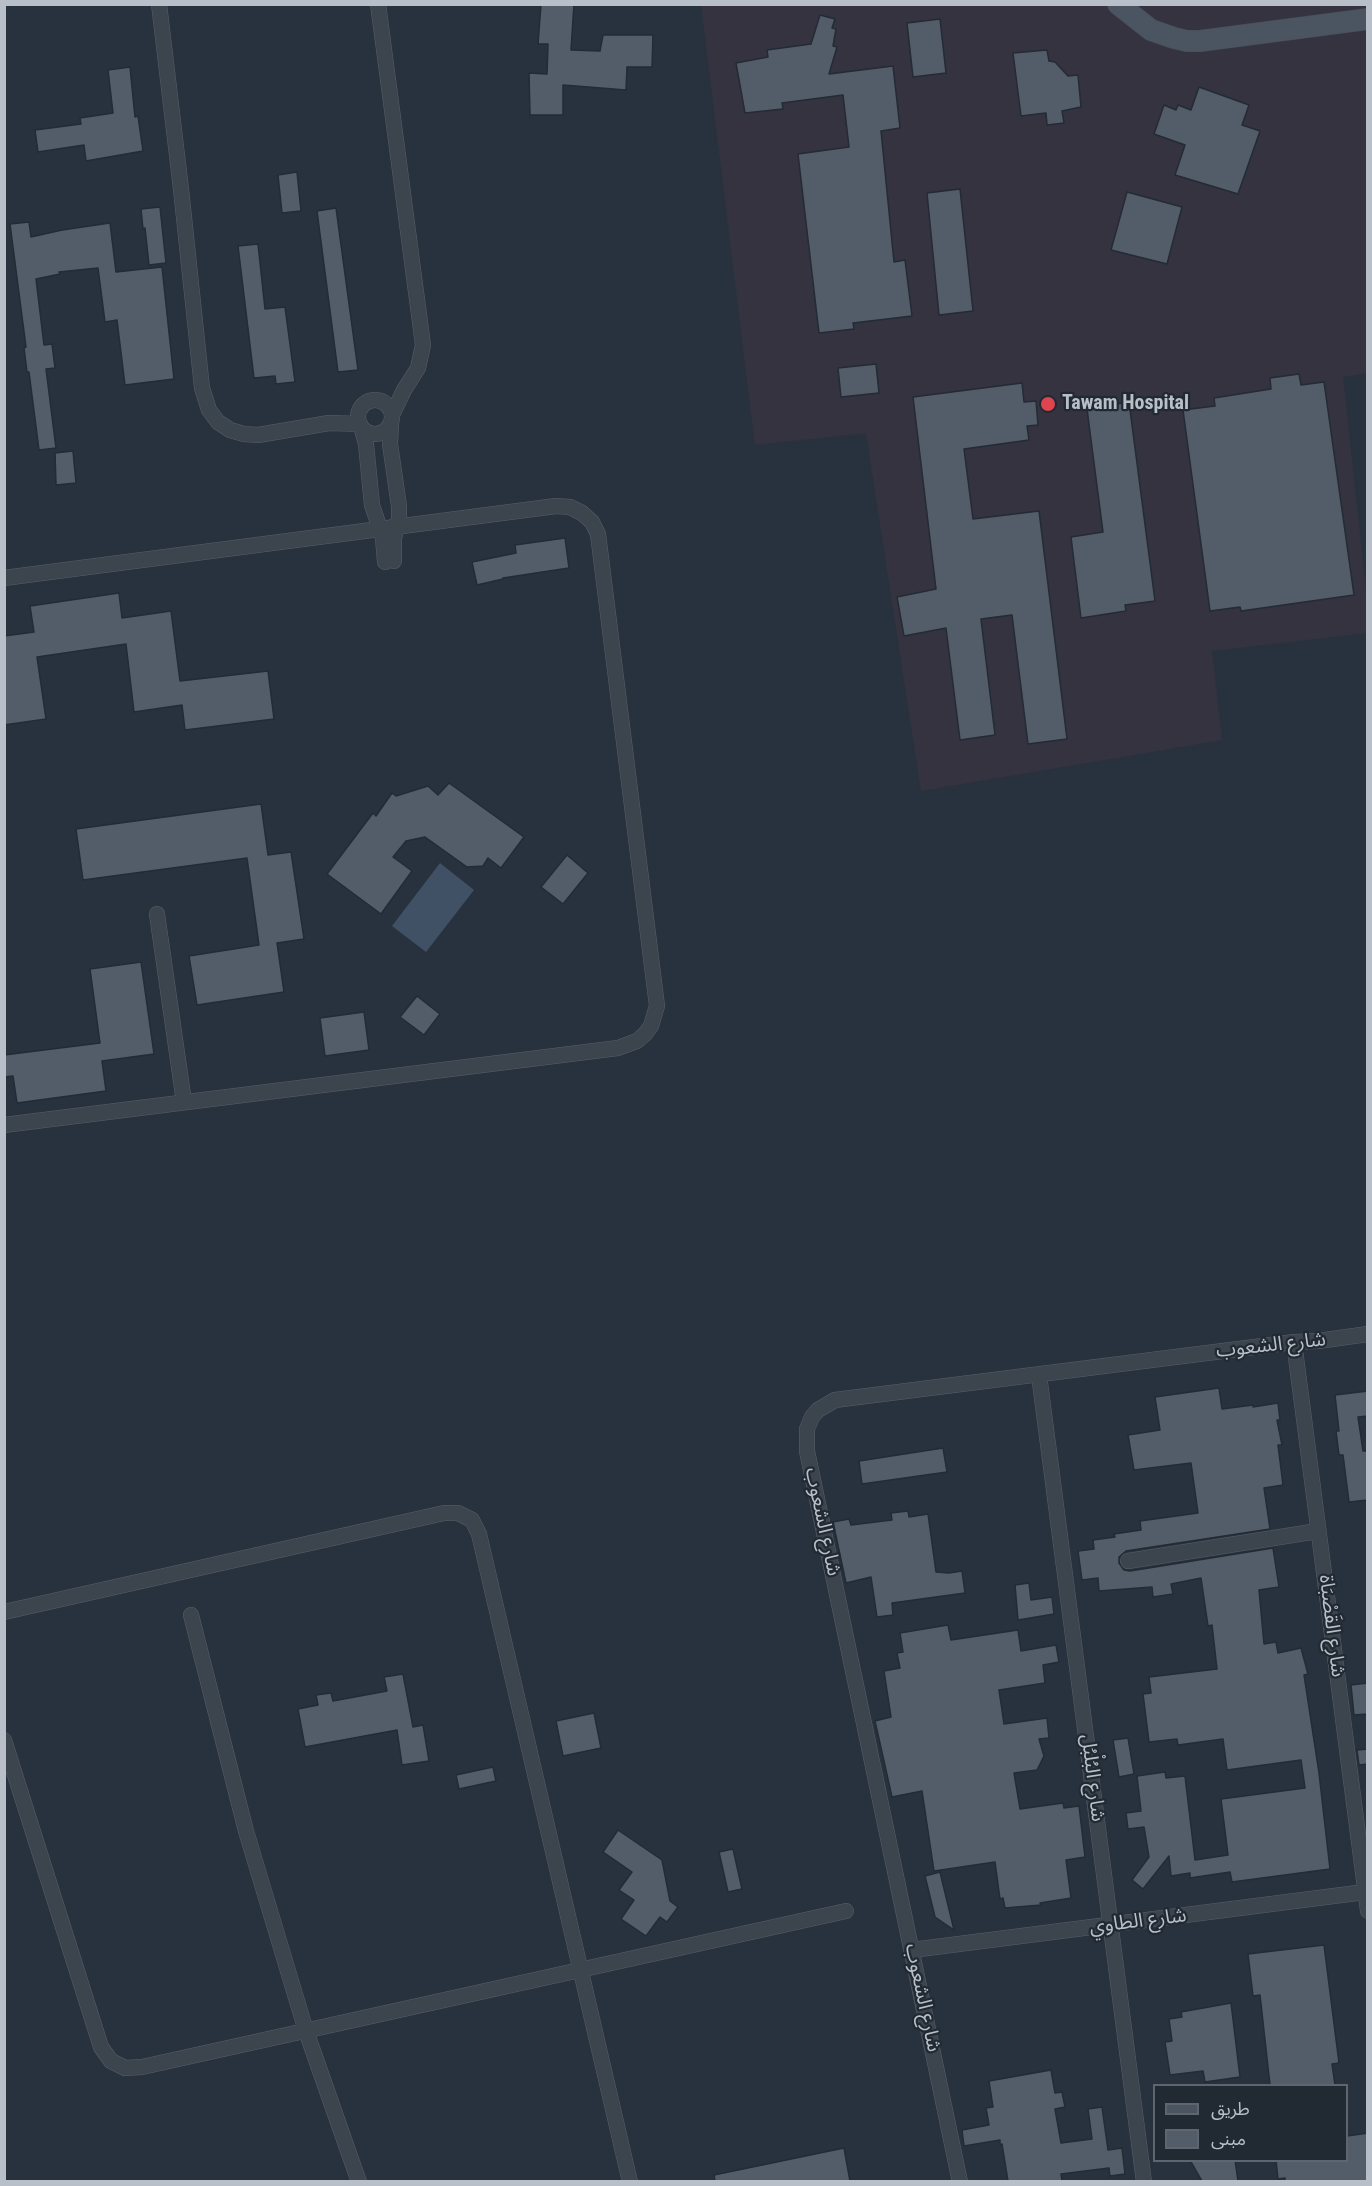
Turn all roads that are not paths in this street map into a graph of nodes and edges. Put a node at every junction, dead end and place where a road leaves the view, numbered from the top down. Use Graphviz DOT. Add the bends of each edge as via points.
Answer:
graph roads {
  1 [pos="159,4"];
  2 [pos="378,4"];
  3 [pos="1118,4"];
  4 [pos="1368,19"];
  5 [pos="412,378"];
  6 [pos="380,401"];
  7 [pos="392,419"];
  8 [pos="360,420"];
  9 [pos="389,528"];
  10 [pos="389,562"];
  11 [pos="4,578"];
  12 [pos="157,914"];
  13 [pos="184,1102"];
  14 [pos="4,1125"];
  15 [pos="1368,1334"];
  16 [pos="1294,1341"];
  17 [pos="1039,1375"];
  18 [pos="1318,1531"];
  19 [pos="1128,1561"];
  20 [pos="4,1612"];
  21 [pos="191,1615"];
  22 [pos="4,1740"];
  23 [pos="1366,1900"];
  24 [pos="846,1911"];
  25 [pos="1111,1926"];
  26 [pos="912,1950"];
  27 [pos="580,1970"];
  28 [pos="306,2031"];
  29 [pos="359,2181"];
  30 [pos="630,2181"];
  31 [pos="960,2181"];
  32 [pos="1144,2181"];
  1 -- 8 [label="street" via="202,388 209,410 230,430 258,435"];
  2 -- 5 [label="street" via="423,345"];
  3 -- 4 [label="street" via="1151,30 1200,41"];
  5 -- 6 [label="street"];
  5 -- 7 [label="street"];
  6 -- 7 [label="street" via="386,404"];
  6 -- 8 [label="street" via="368,402"];
  7 -- 8 [label="street" via="376,434 370,433"];
  7 -- 9 [label="street" via="390,444 399,506"];
  8 -- 9 [label="street" via="372,505"];
  9 -- 10 [label="street"];
  9 -- 11 [label="street"];
  9 -- 13 [label="street" via="556,506 570,507 592,522 600,548 657,996 655,1016 637,1041 618,1048"];
  12 -- 13 [label="street"];
  13 -- 14 [label="street"];
  15 -- 16 [label="street, شارع الشعوب"];
  16 -- 17 [label="street, شارع الشعوب"];
  16 -- 18 [label="street, شارع القَصْبَاة"];
  17 -- 25 [label="street, شارع البُلْبُل"];
  17 -- 26 [label="street, شارع الشعوب" via="835,1400 818,1410 807,1429 807,1451"];
  18 -- 19 [label="street"];
  18 -- 23 [label="street, شارع القَصْبَاة"];
  20 -- 27 [label="street" via="444,1513 465,1515 479,1534"];
  21 -- 28 [label="street" via="246,1831"];
  22 -- 28 [label="street" via="101,2047 111,2061 134,2069"];
  23 -- 25 [label="street, شارع الطاوي"];
  24 -- 27 [label="street"];
  25 -- 26 [label="street, شارع الطاوي"];
  25 -- 32 [label="street, شارع البُلْبُل"];
  26 -- 31 [label="street, شارع الشعوب"];
  27 -- 28 [label="street"];
  27 -- 30 [label="street"];
  28 -- 29 [label="street"];
}
